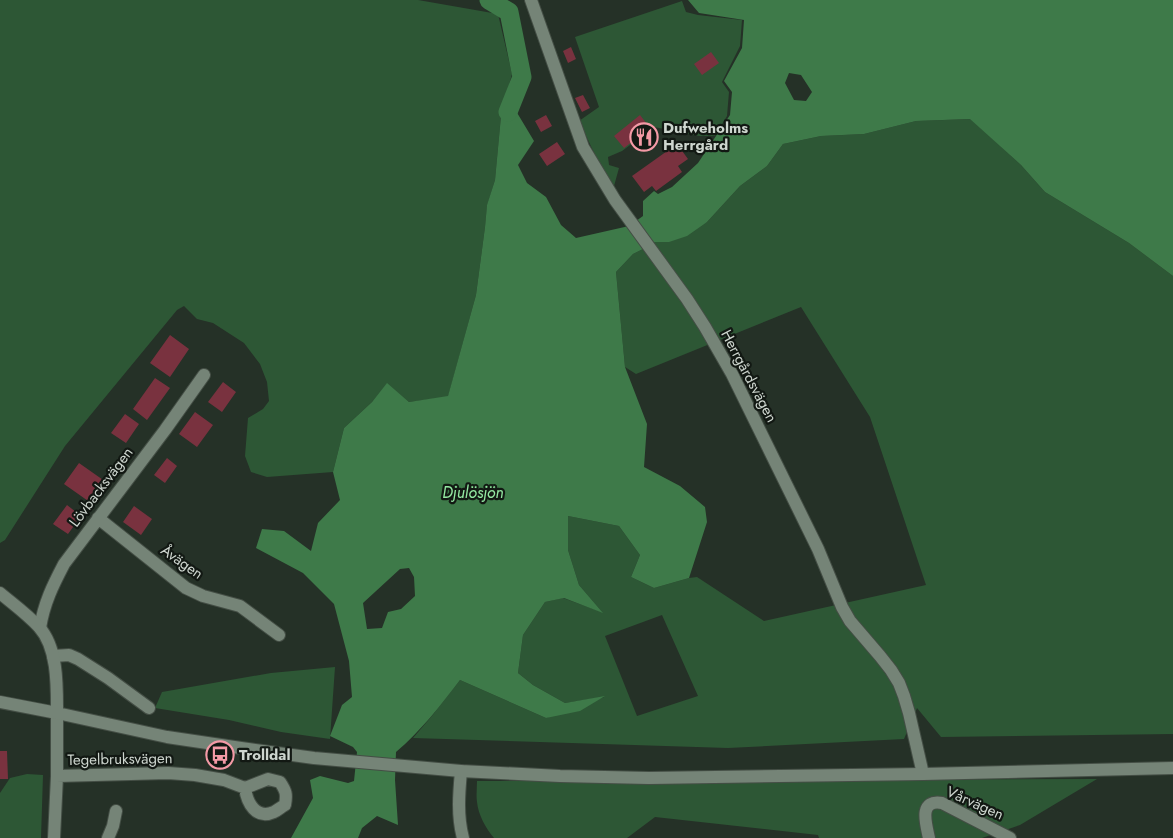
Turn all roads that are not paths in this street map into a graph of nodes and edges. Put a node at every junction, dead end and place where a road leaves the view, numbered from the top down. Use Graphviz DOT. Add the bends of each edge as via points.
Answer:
graph roads {
  1 [pos="531,0"];
  2 [pos="204,375"];
  3 [pos="98,518"];
  4 [pos="0,593"];
  5 [pos="40,628"];
  6 [pos="279,635"];
  7 [pos="53,656"];
  8 [pos="0,702"];
  9 [pos="149,708"];
  10 [pos="57,713"];
  11 [pos="1173,768"];
  12 [pos="460,771"];
  13 [pos="923,774"];
  14 [pos="57,776"];
  15 [pos="244,788"];
  16 [pos="116,811"];
  17 [pos="54,838"];
  18 [pos="108,838"];
  19 [pos="463,838"];
  20 [pos="929,838"];
  21 [pos="1010,838"];
  1 -- 13 [label="street, Herrgårdsvägen" via="583,147 599,175 696,313 732,374 818,549 842,607 898,683"];
  2 -- 3 [label="street, Lövbacksvägen"];
  3 -- 5 [label="street, Lövbacksvägen" via="56,579 42,612"];
  3 -- 6 [label="street, Åvägen" via="186,588 240,606"];
  4 -- 5 [label="street"];
  5 -- 7 [label="street, Tegelbruksvägen"];
  7 -- 9 [label="street" via="69,654"];
  7 -- 10 [label="street, Tegelbruksvägen"];
  8 -- 10 [label="street"];
  10 -- 12 [label="street" via="167,737 314,758"];
  10 -- 14 [label="street, Tegelbruksvägen"];
  11 -- 13 [label="street"];
  12 -- 13 [label="street" via="649,778"];
  12 -- 19 [label="street"];
  14 -- 15 [label="street, Tegelbruksvägen" via="168,773 224,780"];
  14 -- 17 [label="street"];
  16 -- 18 [label="street"];
  20 -- 21 [label="street, Vårvägen" via="925,814 929,805 935,802"];
}
